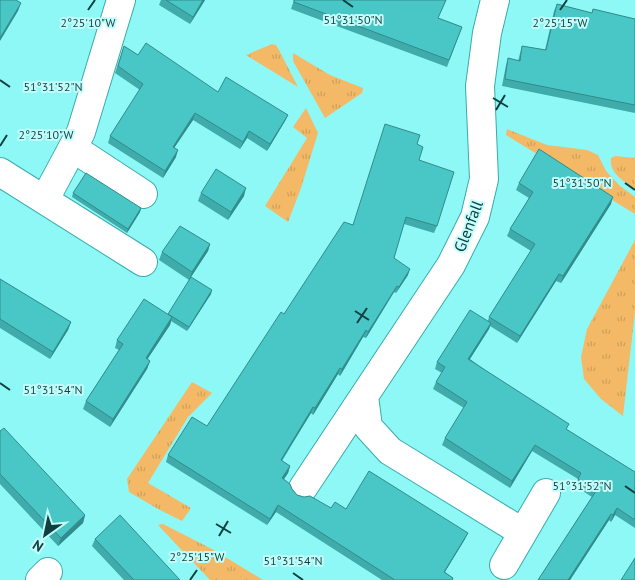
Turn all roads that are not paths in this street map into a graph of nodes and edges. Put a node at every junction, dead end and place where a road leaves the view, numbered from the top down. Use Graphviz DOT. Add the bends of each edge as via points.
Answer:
graph roads {
  1 [pos="121,0"];
  2 [pos="495,0"];
  3 [pos="73,148"];
  4 [pos="0,172"];
  5 [pos="144,194"];
  6 [pos="45,200"];
  7 [pos="143,262"];
  8 [pos="364,396"];
  9 [pos="303,488"];
  10 [pos="546,493"];
  11 [pos="522,532"];
  12 [pos="504,565"];
  1 -- 3 [label="street" via="81,132"];
  2 -- 8 [label="street, Glenfall" via="480,86 484,179 475,217 452,266"];
  3 -- 5 [label="street"];
  3 -- 6 [label="street"];
  4 -- 6 [label="street"];
  6 -- 7 [label="street"];
  8 -- 9 [label="street, Glenfall"];
  8 -- 11 [label="street" via="368,427 390,451"];
  10 -- 11 [label="street"];
  11 -- 12 [label="street"];
}
